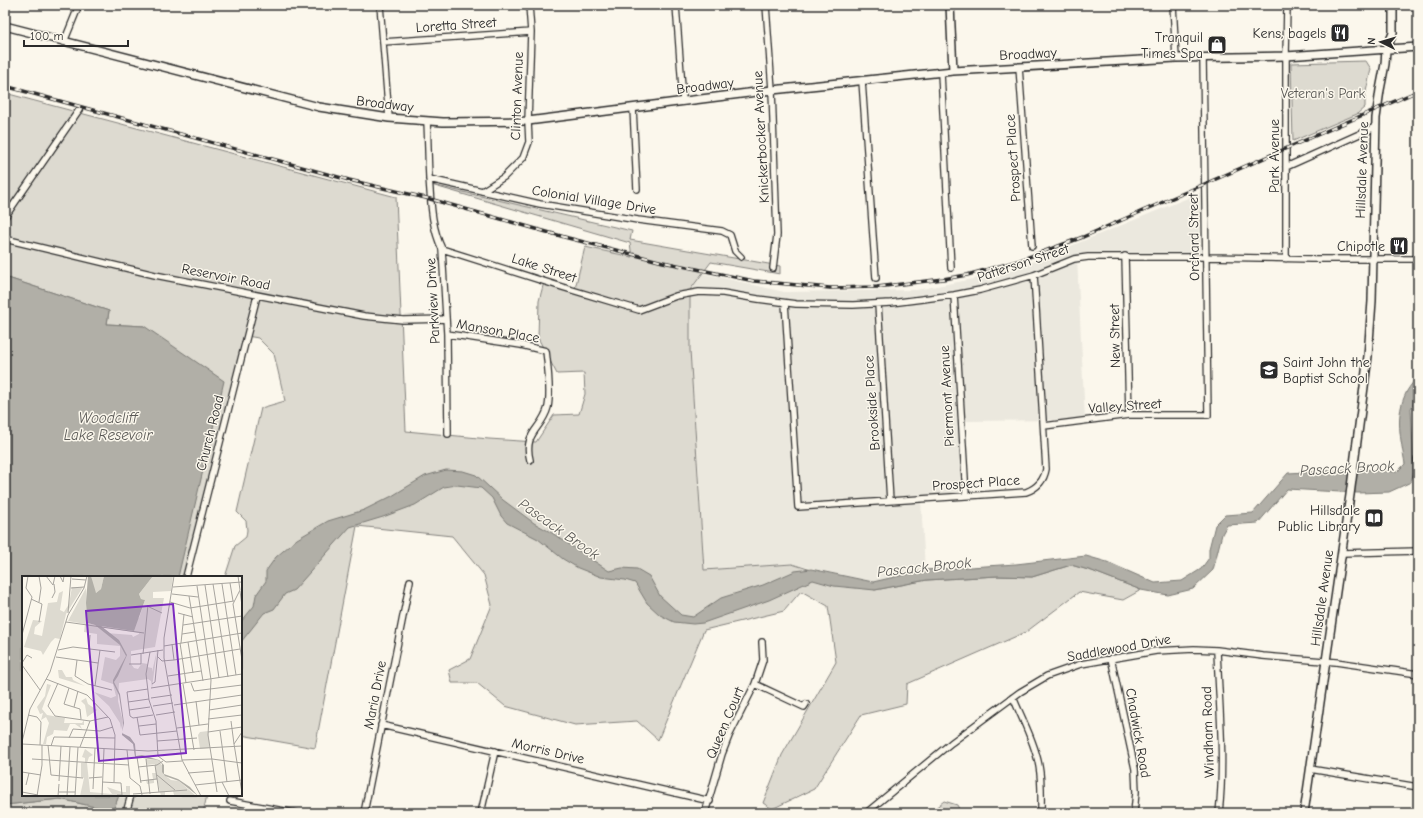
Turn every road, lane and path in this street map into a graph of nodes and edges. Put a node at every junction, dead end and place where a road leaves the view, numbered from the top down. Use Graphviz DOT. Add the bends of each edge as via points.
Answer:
graph roads {
  1 [pos="380,5"];
  2 [pos="529,5"];
  3 [pos="676,5"];
  4 [pos="766,5"];
  5 [pos="950,5"];
  6 [pos="1173,5"];
  7 [pos="1287,5"];
  8 [pos="1394,5"];
  9 [pos="77,10"];
  10 [pos="5,26"];
  11 [pos="531,32"];
  12 [pos="64,42"];
  13 [pos="383,42"];
  14 [pos="1418,47"];
  15 [pos="1386,50"];
  16 [pos="1286,56"];
  17 [pos="1176,58"];
  18 [pos="1203,58"];
  19 [pos="1018,67"];
  20 [pos="953,71"];
  21 [pos="941,73"];
  22 [pos="862,81"];
  23 [pos="772,90"];
  24 [pos="683,101"];
  25 [pos="633,108"];
  26 [pos="79,110"];
  27 [pos="388,118"];
  28 [pos="427,121"];
  29 [pos="528,121"];
  30 [pos="1375,127"];
  31 [pos="1286,167"];
  32 [pos="430,179"];
  33 [pos="637,189"];
  34 [pos="482,191"];
  35 [pos="5,217"];
  36 [pos="5,239"];
  37 [pos="1032,246"];
  38 [pos="442,249"];
  39 [pos="1125,256"];
  40 [pos="741,257"];
  41 [pos="1206,257"];
  42 [pos="1286,259"];
  43 [pos="1373,259"];
  44 [pos="1418,259"];
  45 [pos="773,268"];
  46 [pos="951,268"];
  47 [pos="1034,275"];
  48 [pos="876,278"];
  49 [pos="954,295"];
  50 [pos="257,296"];
  51 [pos="785,302"];
  52 [pos="878,304"];
  53 [pos="639,310"];
  54 [pos="446,319"];
  55 [pos="447,334"];
  56 [pos="1129,415"];
  57 [pos="1208,415"];
  58 [pos="1044,426"];
  59 [pos="448,434"];
  60 [pos="530,460"];
  61 [pos="966,495"];
  62 [pos="890,501"];
  63 [pos="1418,551"];
  64 [pos="1342,553"];
  65 [pos="186,576"];
  66 [pos="410,581"];
  67 [pos="762,642"];
  68 [pos="1217,650"];
  69 [pos="1112,658"];
  70 [pos="1326,661"];
  71 [pos="1418,674"];
  72 [pos="755,684"];
  73 [pos="1013,697"];
  74 [pos="806,704"];
  75 [pos="381,725"];
  76 [pos="495,751"];
  77 [pos="1310,769"];
  78 [pos="1418,787"];
  79 [pos="131,796"];
  80 [pos="230,801"];
  81 [pos="710,801"];
  82 [pos="126,813"];
  83 [pos="295,813"];
  84 [pos="364,813"];
  85 [pos="481,813"];
  86 [pos="705,813"];
  87 [pos="866,813"];
  88 [pos="1041,813"];
  89 [pos="1134,813"];
  90 [pos="1219,813"];
  91 [pos="1304,813"];
  1 -- 13 [label="street"];
  2 -- 11 [label="street, Clinton Avenue"];
  3 -- 24 [label="street"];
  4 -- 23 [label="street, Knickerbocker Avenue"];
  5 -- 20 [label="street"];
  6 -- 17 [label="street"];
  7 -- 16 [label="street, Park Avenue"];
  8 -- 15 [label="street, Hillsdale Avenue" via="1393,33"];
  9 -- 12 [label="street"];
  10 -- 12 [label="street, Broadway"];
  11 -- 13 [label="street, Loretta Street"];
  11 -- 29 [label="street, Clinton Avenue"];
  12 -- 27 [label="street, Broadway" via="295,102"];
  13 -- 27 [label="street"];
  14 -- 15 [label="street, Broadway"];
  15 -- 16 [label="street, Broadway"];
  15 -- 30 [label="street, Hillsdale Avenue"];
  16 -- 18 [label="street, Broadway"];
  16 -- 31 [label="street, Park Avenue"];
  17 -- 18 [label="street, Broadway"];
  17 -- 19 [label="street, Broadway"];
  18 -- 41 [label="street, Orchard Street"];
  19 -- 20 [label="street, Broadway"];
  19 -- 37 [label="street, Prospect Place"];
  20 -- 21 [label="street, Broadway"];
  21 -- 22 [label="street, Broadway"];
  21 -- 46 [label="street"];
  22 -- 23 [label="street, Broadway"];
  22 -- 48 [label="street"];
  23 -- 24 [label="street, Broadway"];
  23 -- 45 [label="street, Knickerbocker Avenue" via="777,235"];
  24 -- 25 [label="street, Broadway"];
  25 -- 29 [label="street, Broadway"];
  25 -- 33 [label="street"];
  26 -- 35 [label="street"];
  27 -- 28 [label="street, Broadway"];
  28 -- 29 [label="street, Broadway"];
  28 -- 32 [label="street, Parkview Drive"];
  29 -- 34 [label="street, Clinton Avenue" via="529,142 523,158 504,177"];
  30 -- 31 [label="street"];
  30 -- 43 [label="street, Hillsdale Avenue"];
  31 -- 42 [label="street, Park Avenue"];
  32 -- 34 [label="street, Colonial Village Drive"];
  32 -- 38 [label="street, Parkview Drive" via="433,225"];
  34 -- 40 [label="street, Colonial Village Drive" via="548,206 722,231 730,236 735,251"];
  36 -- 50 [label="street, Reservoir Road" via="155,275"];
  38 -- 53 [label="street, Lake Street"];
  38 -- 54 [label="street, Parkview Drive"];
  39 -- 41 [label="street, Patterson Street"];
  39 -- 47 [label="street, Patterson Street" via="1088,256"];
  39 -- 56 [label="street, New Street"];
  41 -- 42 [label="street, Patterson Street"];
  41 -- 57 [label="street, Orchard Street"];
  42 -- 43 [label="street, Patterson Street"];
  43 -- 44 [label="street, Patterson Street"];
  43 -- 64 [label="street, Hillsdale Avenue" via="1368,356"];
  47 -- 49 [label="street, Patterson Street" via="1007,284"];
  47 -- 58 [label="street, Prospect Place"];
  49 -- 52 [label="street, Patterson Street"];
  49 -- 61 [label="street, Piermont Avenue"];
  50 -- 54 [label="street, Reservoir Road" via="378,318"];
  50 -- 65 [label="street, Church Road"];
  51 -- 52 [label="street, Patterson Street" via="825,305"];
  51 -- 53 [label="street, Patterson Street" via="699,292 676,296"];
  51 -- 62 [label="street, Prospect Place" via="798,506"];
  52 -- 62 [label="street, Brookside Place"];
  54 -- 55 [label="street, Parkview Drive"];
  55 -- 59 [label="street, Parkview Drive"];
  55 -- 60 [label="street, Manson Place" via="521,345 546,352 548,401 545,416 529,440"];
  56 -- 57 [label="street, Valley Street"];
  56 -- 58 [label="street, Valley Street"];
  58 -- 61 [label="street, Prospect Place" via="1046,469 1045,476 1038,486 1026,492"];
  61 -- 62 [label="street, Prospect Place"];
  63 -- 64 [label="street"];
  64 -- 70 [label="street, Hillsdale Avenue"];
  66 -- 75 [label="street, Maria Drive"];
  67 -- 72 [label="street, Queen Court" via="763,660"];
  68 -- 69 [label="street, Saddlewood Drive" via="1156,651"];
  68 -- 70 [label="street, Saddlewood Drive"];
  68 -- 90 [label="street, Windham Road" via="1221,762"];
  69 -- 73 [label="street, Saddlewood Drive" via="1062,670"];
  69 -- 89 [label="street, Chadwick Road" via="1132,750 1136,792"];
  70 -- 71 [label="street, Saddlewood Drive"];
  70 -- 77 [label="street, Hillsdale Avenue"];
  72 -- 74 [label="street" via="804,707"];
  72 -- 81 [label="street, Queen Court" via="727,742"];
  73 -- 87 [label="street, Saddlewood Drive" via="951,743"];
  73 -- 88 [label="street" via="1039,765"];
  75 -- 76 [label="street, Morris Drive"];
  75 -- 84 [label="street, Maria Drive"];
  76 -- 81 [label="street, Morris Drive"];
  76 -- 85 [label="street"];
  77 -- 78 [label="street"];
  77 -- 91 [label="street, Hillsdale Avenue"];
  79 -- 82 [label="street"];
  80 -- 83 [label="street"];
  81 -- 86 [label="street, Queen Court"];
}
